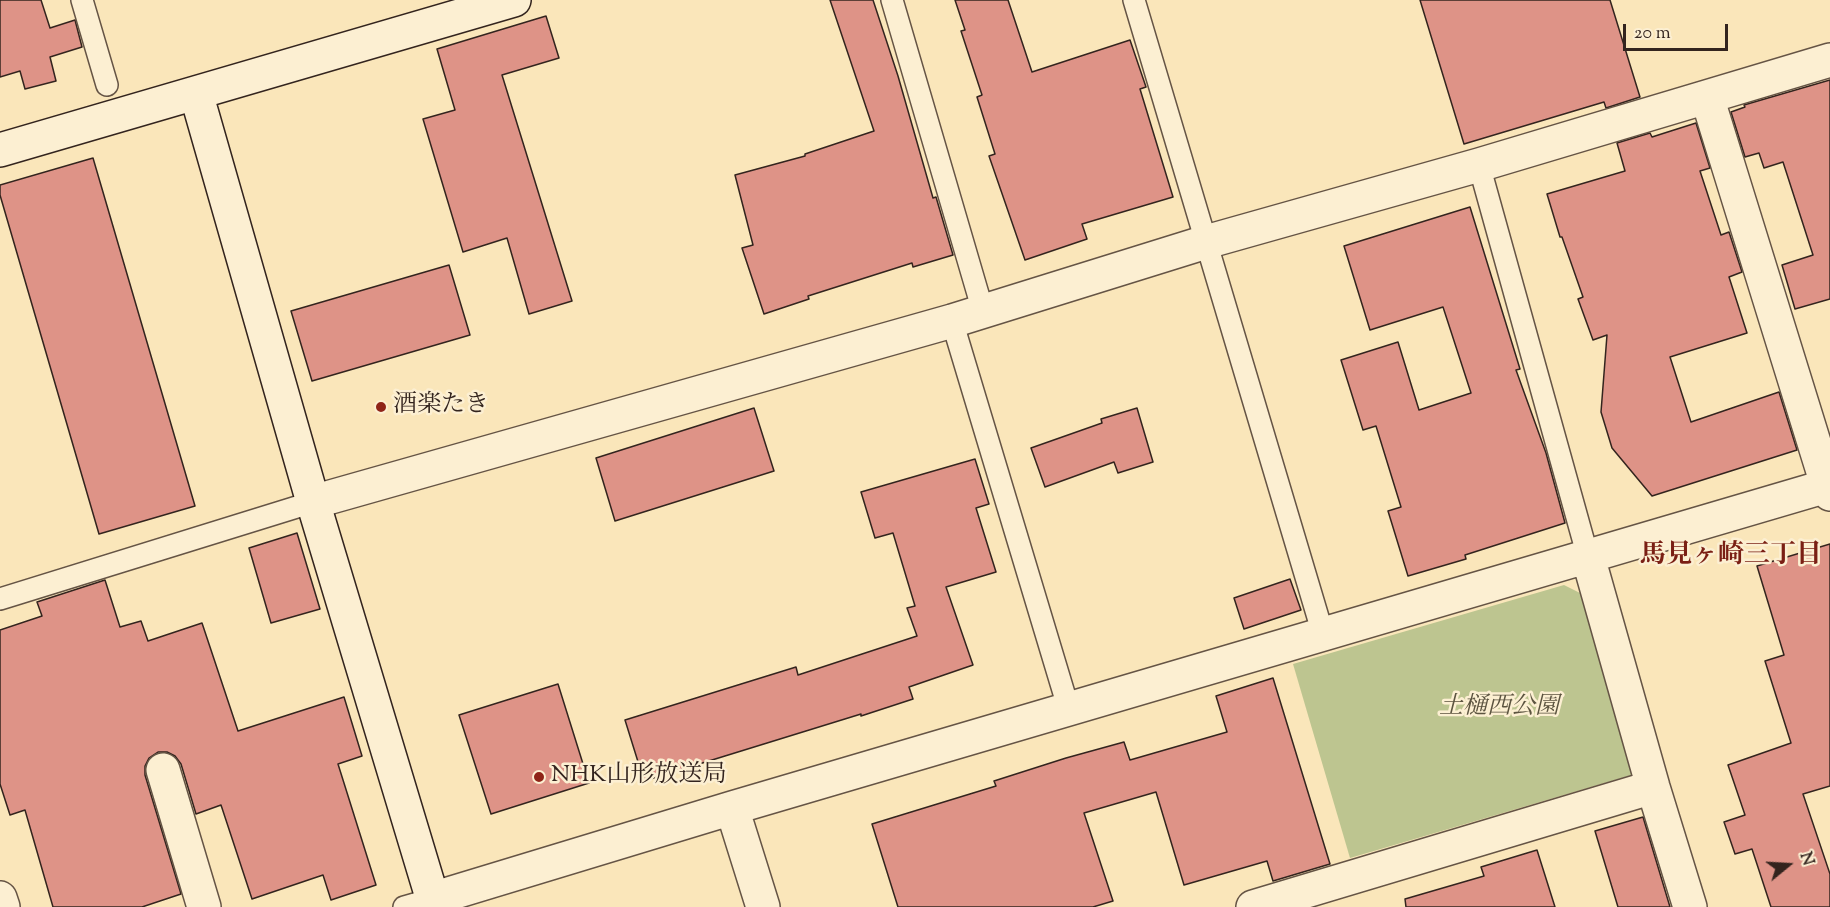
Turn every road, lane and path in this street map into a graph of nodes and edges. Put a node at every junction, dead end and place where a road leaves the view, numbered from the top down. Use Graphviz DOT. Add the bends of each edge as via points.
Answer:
graph roads {
  1 [pos="82,0"];
  2 [pos="514,0"];
  3 [pos="892,0"];
  4 [pos="1134,0"];
  5 [pos="1830,60"];
  6 [pos="107,85"];
  7 [pos="196,93"];
  8 [pos="1707,97"];
  9 [pos="0,150"];
  10 [pos="1479,165"];
  11 [pos="1206,242"];
  12 [pos="982,311"];
  13 [pos="952,321"];
  14 [pos="1829,488"];
  15 [pos="313,502"];
  16 [pos="1588,557"];
  17 [pos="0,599"];
  18 [pos="1323,634"];
  19 [pos="1069,710"];
  20 [pos="163,770"];
  21 [pos="1653,787"];
  22 [pos="732,808"];
  23 [pos="0,898"];
  24 [pos="424,904"];
  25 [pos="3,907"];
  26 [pos="204,907"];
  27 [pos="763,907"];
  28 [pos="1253,907"];
  29 [pos="1690,907"];
  1 -- 6 [label="lane"];
  2 -- 7 [label="street"];
  3 -- 12 [label="lane"];
  4 -- 11 [label="lane"];
  5 -- 8 [label="street"];
  7 -- 9 [label="street"];
  7 -- 15 [label="street"];
  8 -- 10 [label="street"];
  8 -- 14 [label="street"];
  10 -- 11 [label="street"];
  10 -- 16 [label="lane"];
  11 -- 12 [label="street"];
  11 -- 18 [label="lane"];
  12 -- 13 [label="street"];
  13 -- 15 [label="street"];
  13 -- 19 [label="lane"];
  14 -- 16 [label="street"];
  15 -- 17 [label="lane"];
  15 -- 24 [label="street"];
  16 -- 18 [label="street"];
  16 -- 21 [label="street"];
  18 -- 19 [label="street"];
  19 -- 22 [label="street"];
  20 -- 26 [label="street"];
  21 -- 28 [label="street"];
  21 -- 29 [label="street"];
  22 -- 24 [label="street"];
  22 -- 27 [label="street"];
  23 -- 25 [label="street"];
}
